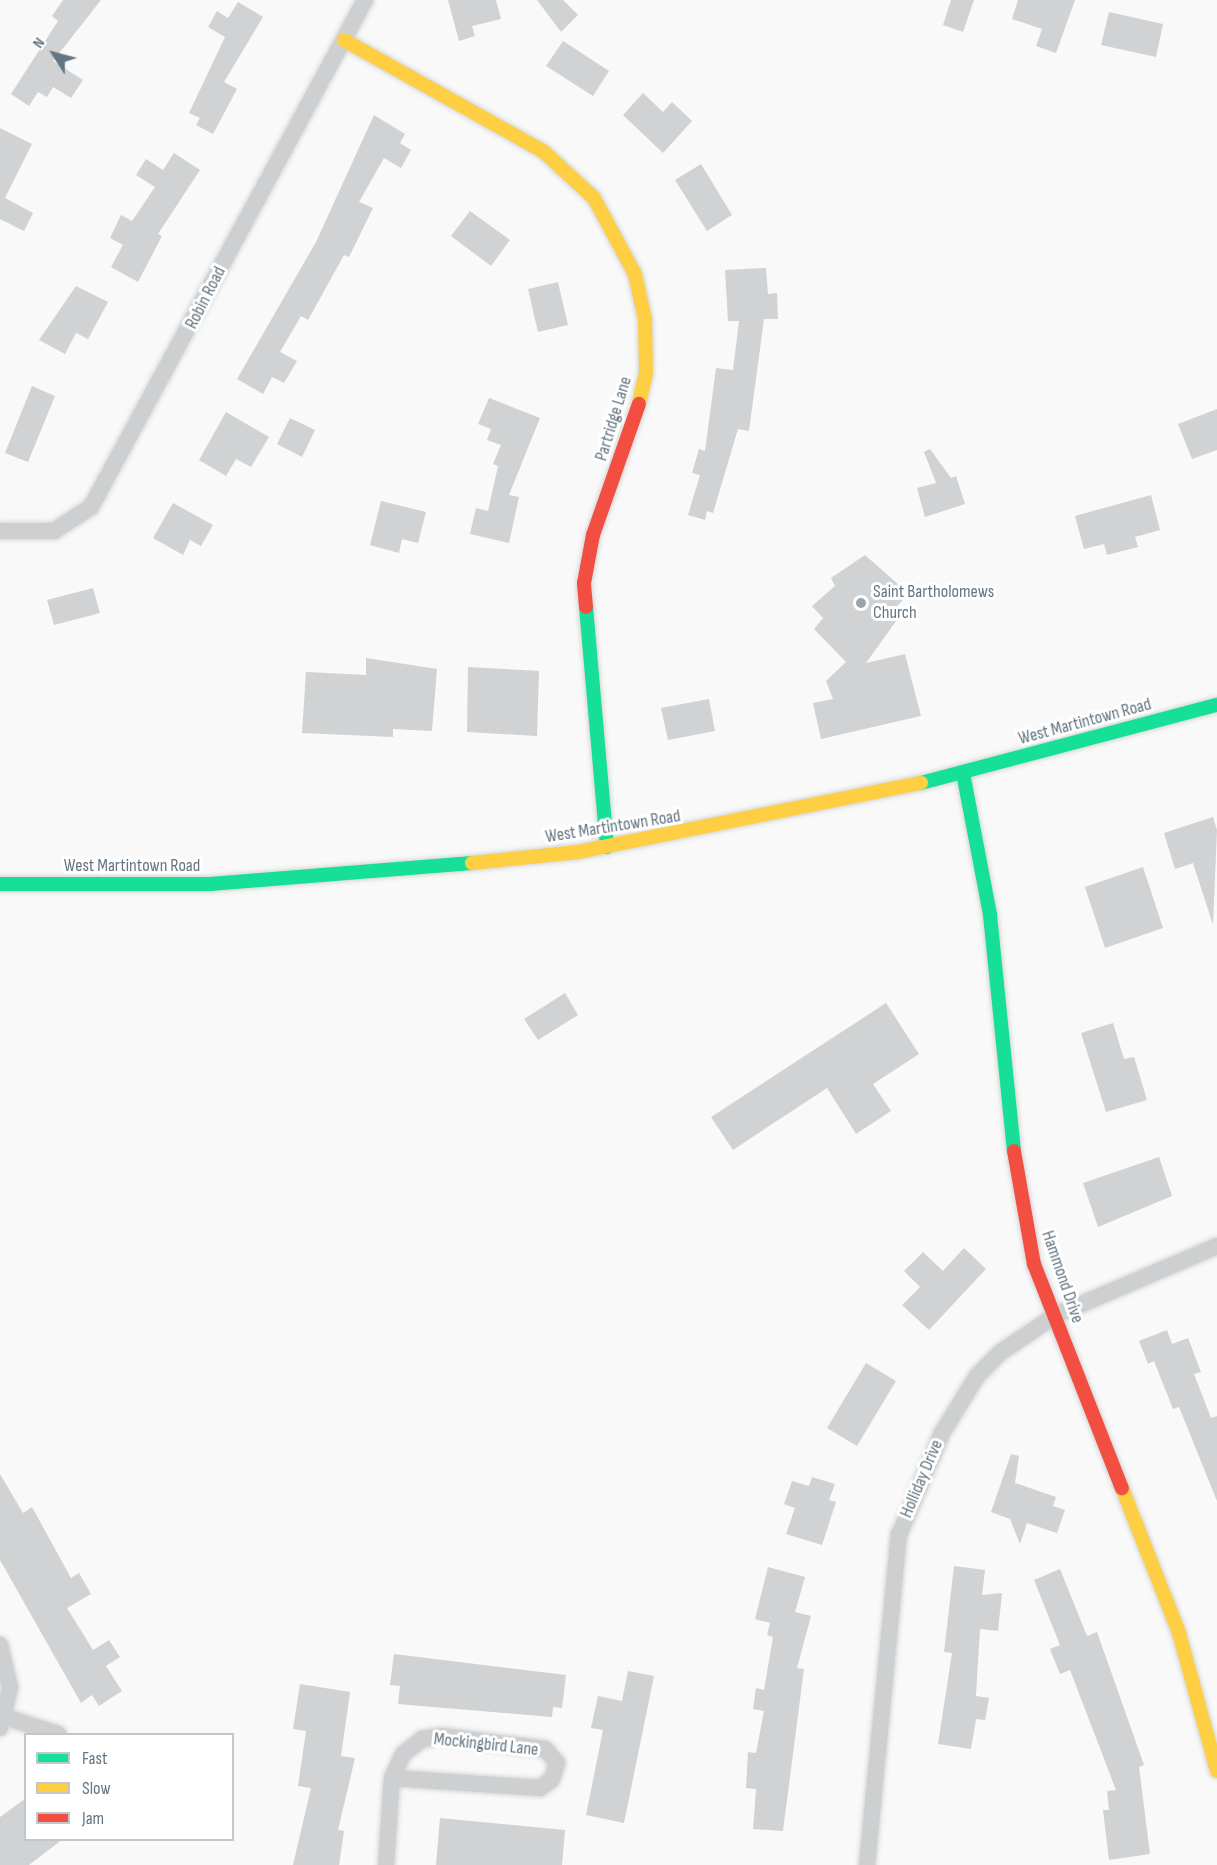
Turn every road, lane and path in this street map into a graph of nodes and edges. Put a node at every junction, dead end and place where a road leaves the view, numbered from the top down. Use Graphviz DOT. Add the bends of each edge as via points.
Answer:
graph roads {
  1 [pos="364,0"];
  2 [pos="344,40"];
  3 [pos="0,531"];
  4 [pos="1217,705"];
  5 [pos="963,773"];
  6 [pos="607,847"];
  7 [pos="0,884"];
  8 [pos="1217,1246"];
  9 [pos="1056,1315"];
  10 [pos="0,1645"];
  11 [pos="3,1722"];
  12 [pos="53,1733"];
  13 [pos="1217,1771"];
  14 [pos="392,1778"];
  15 [pos="386,1865"];
  16 [pos="867,1865"];
  1 -- 2 [label="street, Robin Road"];
  2 -- 3 [label="street, Robin Road" via="127,450 91,507 54,531"];
  2 -- 6 [label="street, Partridge Lane" via="544,152 594,198 635,274 645,319 646,373 634,426 593,536 584,583"];
  4 -- 5 [label="street, West Martintown Road"];
  5 -- 6 [label="street, West Martintown Road" via="734,826"];
  5 -- 9 [label="street, Hammond Drive" via="990,915 1020,1199 1034,1264"];
  6 -- 7 [label="street, West Martintown Road" via="348,876 210,884"];
  8 -- 9 [label="street, Holliday Drive"];
  9 -- 13 [label="street, Hammond Drive" via="1179,1633"];
  9 -- 16 [label="street, Holliday Drive" via="1001,1352 977,1376 929,1457 898,1535"];
  10 -- 11 [label="street" via="10,1688"];
  11 -- 12 [label="street"];
  14 -- 14 [label="street, Mockingbird Lane" via="413,1745 441,1736 545,1749 557,1763 552,1779 540,1788"];
  14 -- 15 [label="street, Mockingbird Lane"];
}
